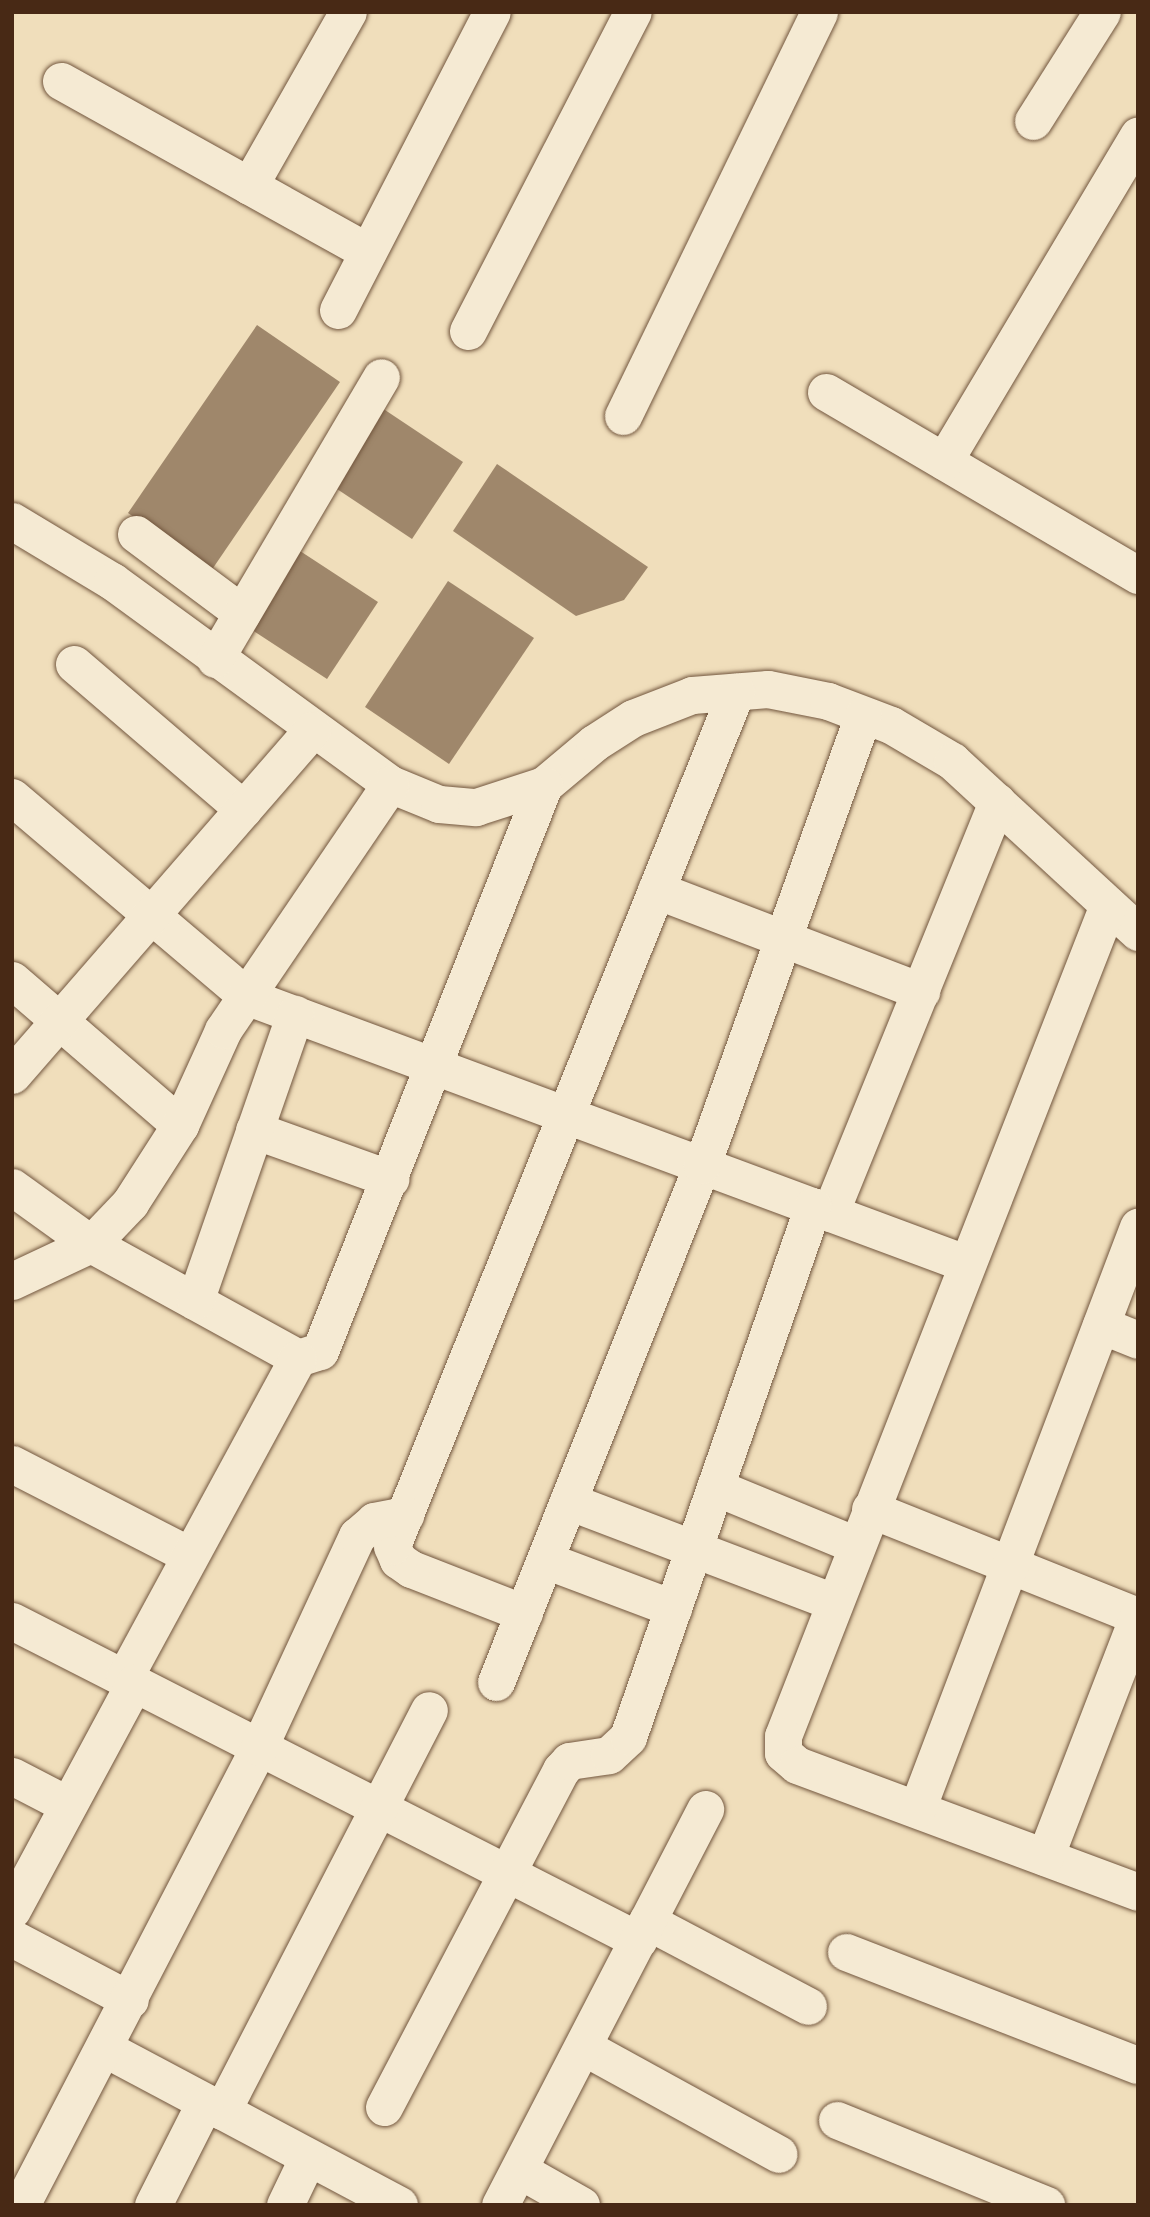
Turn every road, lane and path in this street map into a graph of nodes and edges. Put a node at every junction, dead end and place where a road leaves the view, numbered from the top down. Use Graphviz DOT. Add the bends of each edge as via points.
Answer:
graph roads {
  1 [pos="492,12"];
  2 [pos="633,12"];
  3 [pos="819,12"];
  4 [pos="1102,12"];
  5 [pos="339,15"];
  6 [pos="61,81"];
  7 [pos="1033,121"];
  8 [pos="1138,135"];
  9 [pos="249,186"];
  10 [pos="368,252"];
  11 [pos="338,310"];
  12 [pos="468,331"];
  13 [pos="381,377"];
  14 [pos="826,392"];
  15 [pos="623,416"];
  16 [pos="944,461"];
  17 [pos="12,521"];
  18 [pos="136,534"];
  19 [pos="1138,575"];
  20 [pos="242,613"];
  21 [pos="215,659"];
  22 [pos="74,664"];
  23 [pos="736,692"];
  24 [pos="863,715"];
  25 [pos="312,730"];
  26 [pos="390,784"];
  27 [pos="544,785"];
  28 [pos="12,797"];
  29 [pos="997,802"];
  30 [pos="243,809"];
  31 [pos="656,890"];
  32 [pos="1108,905"];
  33 [pos="149,917"];
  34 [pos="1138,932"];
  35 [pos="783,938"];
  36 [pos="12,980"];
  37 [pos="920,991"];
  38 [pos="248,997"];
  39 [pos="295,1014"];
  40 [pos="59,1021"];
  41 [pos="435,1067"];
  42 [pos="12,1075"];
  43 [pos="567,1115"];
  44 [pos="180,1125"];
  45 [pos="254,1130"];
  46 [pos="702,1165"];
  47 [pos="391,1179"];
  48 [pos="12,1186"];
  49 [pos="821,1210"];
  50 [pos="1138,1227"];
  51 [pos="90,1244"];
  52 [pos="965,1263"];
  53 [pos="12,1281"];
  54 [pos="195,1301"];
  55 [pos="1101,1325"];
  56 [pos="1138,1340"];
  57 [pos="298,1358"];
  58 [pos="12,1464"];
  59 [pos="715,1487"];
  60 [pos="568,1501"];
  61 [pos="870,1509"];
  62 [pos="405,1515"];
  63 [pos="856,1545"];
  64 [pos="694,1549"];
  65 [pos="189,1555"];
  66 [pos="545,1560"];
  67 [pos="1010,1564"];
  68 [pos="834,1602"];
  69 [pos="673,1608"];
  70 [pos="524,1613"];
  71 [pos="1138,1616"];
  72 [pos="12,1621"];
  73 [pos="129,1681"];
  74 [pos="496,1682"];
  75 [pos="429,1710"];
  76 [pos="259,1747"];
  77 [pos="12,1776"];
  78 [pos="68,1805"];
  79 [pos="379,1808"];
  80 [pos="705,1809"];
  81 [pos="917,1809"];
  82 [pos="1045,1857"];
  83 [pos="506,1873"];
  84 [pos="1138,1892"];
  85 [pos="12,1910"];
  86 [pos="643,1931"];
  87 [pos="12,1938"];
  88 [pos="846,1952"];
  89 [pos="130,2000"];
  90 [pos="808,2006"];
  91 [pos="584,2047"];
  92 [pos="106,2049"];
  93 [pos="1138,2065"];
  94 [pos="213,2106"];
  95 [pos="384,2107"];
  96 [pos="837,2120"];
  97 [pos="779,2154"];
  98 [pos="308,2157"];
  99 [pos="521,2171"];
  100 [pos="21,2205"];
  101 [pos="153,2205"];
  102 [pos="285,2205"];
  103 [pos="399,2205"];
  104 [pos="500,2205"];
  105 [pos="581,2205"];
  106 [pos="1046,2205"];
  1 -- 10 [label="street"];
  2 -- 12 [label="street"];
  3 -- 15 [label="street"];
  4 -- 7 [label="street"];
  5 -- 9 [label="street"];
  6 -- 9 [label="street"];
  8 -- 16 [label="street"];
  9 -- 10 [label="street"];
  10 -- 11 [label="street"];
  13 -- 20 [label="street"];
  14 -- 16 [label="street"];
  16 -- 19 [label="street"];
  17 -- 21 [label="street" via="113,581"];
  18 -- 20 [label="street"];
  20 -- 21 [label="street"];
  21 -- 25 [label="street"];
  22 -- 30 [label="street"];
  23 -- 24 [label="street" via="768,689 828,701"];
  23 -- 27 [label="street" via="692,695 633,718"];
  23 -- 31 [label="street"];
  24 -- 29 [label="street" via="952,761"];
  24 -- 35 [label="street"];
  25 -- 26 [label="street"];
  25 -- 30 [label="street"];
  26 -- 27 [label="street" via="439,804 476,807"];
  26 -- 38 [label="street"];
  27 -- 41 [label="street"];
  28 -- 33 [label="street"];
  29 -- 32 [label="street"];
  29 -- 37 [label="street"];
  30 -- 33 [label="street"];
  31 -- 35 [label="street"];
  31 -- 43 [label="street"];
  32 -- 34 [label="street"];
  32 -- 52 [label="street"];
  33 -- 38 [label="street"];
  33 -- 40 [label="street"];
  35 -- 37 [label="street"];
  35 -- 46 [label="street"];
  36 -- 40 [label="street"];
  37 -- 49 [label="street"];
  38 -- 39 [label="street"];
  38 -- 44 [label="street" via="217,1041"];
  39 -- 41 [label="street"];
  39 -- 45 [label="street"];
  40 -- 42 [label="street"];
  40 -- 44 [label="street"];
  41 -- 43 [label="street"];
  41 -- 47 [label="street"];
  43 -- 46 [label="street"];
  43 -- 62 [label="street"];
  44 -- 51 [label="street" via="130,1203"];
  45 -- 47 [label="street"];
  45 -- 54 [label="street"];
  46 -- 49 [label="street"];
  46 -- 60 [label="street"];
  47 -- 57 [label="street" via="320,1352"];
  48 -- 51 [label="street"];
  49 -- 52 [label="street"];
  49 -- 59 [label="street"];
  50 -- 55 [label="street"];
  51 -- 53 [label="street"];
  51 -- 54 [label="street"];
  52 -- 61 [label="street"];
  54 -- 57 [label="street"];
  55 -- 56 [label="street"];
  55 -- 67 [label="street"];
  57 -- 65 [label="street"];
  58 -- 65 [label="street"];
  59 -- 63 [label="street"];
  59 -- 64 [label="street"];
  60 -- 64 [label="street"];
  60 -- 66 [label="street"];
  61 -- 63 [label="street"];
  61 -- 67 [label="street"];
  62 -- 70 [label="street" via="391,1546 398,1560"];
  62 -- 76 [label="street" via="374,1521 357,1535"];
  63 -- 68 [label="street"];
  64 -- 68 [label="street"];
  64 -- 69 [label="street"];
  65 -- 73 [label="street"];
  66 -- 69 [label="street"];
  66 -- 70 [label="street"];
  67 -- 71 [label="street"];
  67 -- 81 [label="street"];
  68 -- 81 [label="street" via="783,1736 783,1753 797,1765"];
  69 -- 83 [label="street" via="628,1737 609,1755 569,1761"];
  70 -- 74 [label="street"];
  71 -- 82 [label="street"];
  72 -- 73 [label="street"];
  73 -- 76 [label="street"];
  73 -- 78 [label="street"];
  75 -- 79 [label="street"];
  76 -- 79 [label="street"];
  76 -- 89 [label="street"];
  77 -- 78 [label="street"];
  78 -- 85 [label="street"];
  79 -- 83 [label="street"];
  79 -- 94 [label="street"];
  80 -- 86 [label="street"];
  81 -- 82 [label="street"];
  82 -- 84 [label="street"];
  83 -- 86 [label="street"];
  83 -- 95 [label="street"];
  86 -- 90 [label="street"];
  86 -- 91 [label="street"];
  87 -- 89 [label="street"];
  88 -- 93 [label="street"];
  89 -- 92 [label="street"];
  91 -- 97 [label="street"];
  91 -- 99 [label="street"];
  92 -- 94 [label="street"];
  92 -- 100 [label="street"];
  94 -- 98 [label="street"];
  94 -- 101 [label="street"];
  96 -- 106 [label="street"];
  98 -- 102 [label="street"];
  98 -- 103 [label="street"];
  99 -- 104 [label="street"];
  99 -- 105 [label="street"];
}
